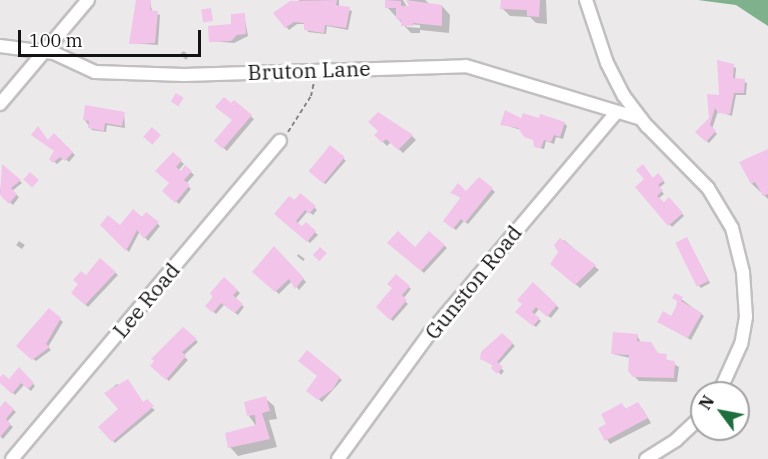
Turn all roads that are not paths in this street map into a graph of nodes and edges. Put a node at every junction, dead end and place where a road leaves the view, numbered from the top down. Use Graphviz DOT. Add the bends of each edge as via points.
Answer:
graph roads {
  1 [pos="88,0"];
  2 [pos="586,0"];
  3 [pos="0,46"];
  4 [pos="44,52"];
  5 [pos="0,104"];
  6 [pos="617,112"];
  7 [pos="641,119"];
  8 [pos="280,141"];
  9 [pos="725,381"];
  10 [pos="690,427"];
  11 [pos="12,459"];
  12 [pos="338,459"];
  13 [pos="646,459"];
  1 -- 4 [label="street"];
  2 -- 7 [label="street" via="611,73"];
  3 -- 4 [label="street, Bruton Lane"];
  4 -- 5 [label="street"];
  4 -- 6 [label="street, Bruton Lane" via="95,72 184,75 466,66"];
  6 -- 7 [label="street, Bruton Lane"];
  6 -- 12 [label="street, Gunston Road" via="430,333"];
  7 -- 9 [label="street" via="708,188 723,209 739,248 746,302 744,329"];
  8 -- 11 [label="street, Lee Road"];
  10 -- 13 [label="street"];
}
